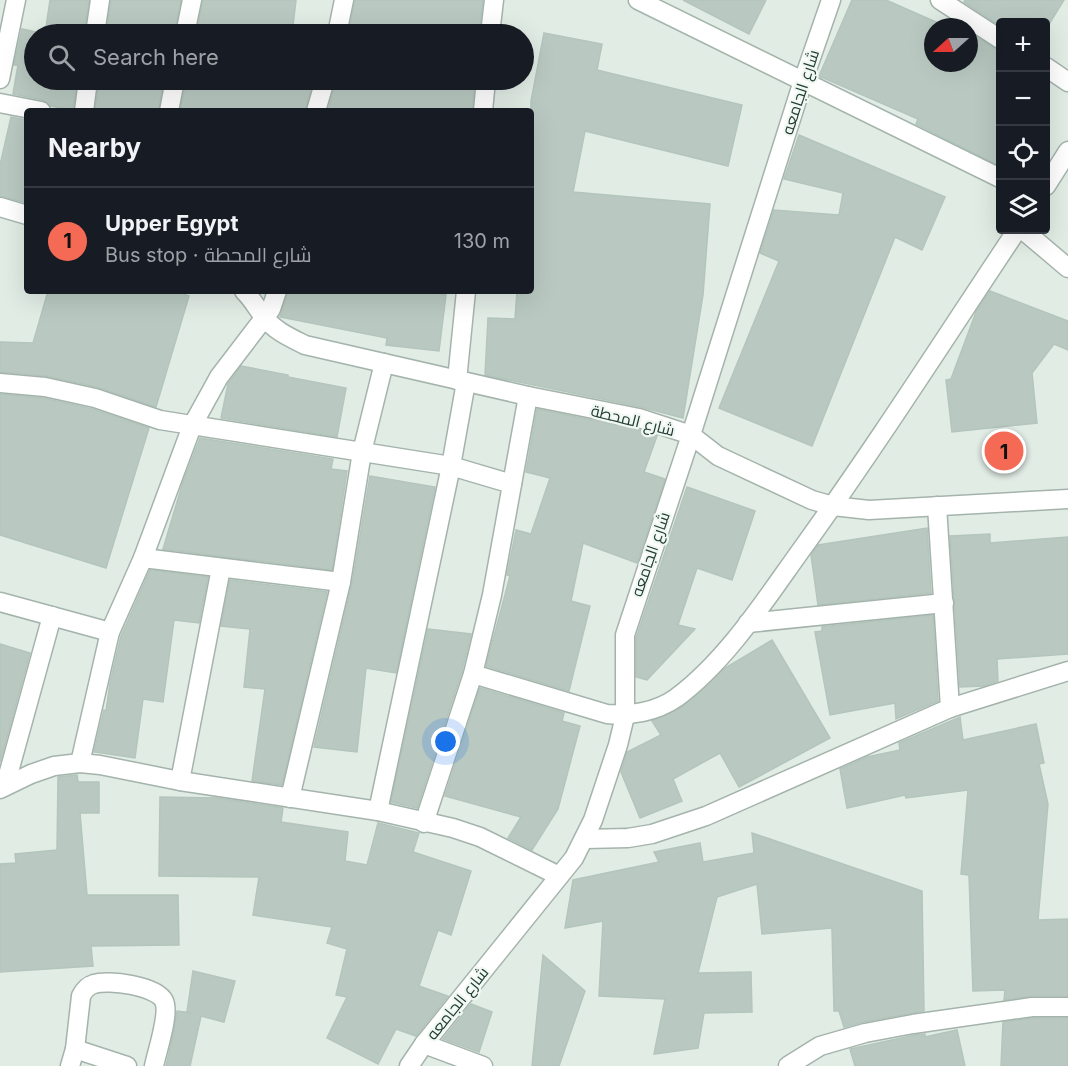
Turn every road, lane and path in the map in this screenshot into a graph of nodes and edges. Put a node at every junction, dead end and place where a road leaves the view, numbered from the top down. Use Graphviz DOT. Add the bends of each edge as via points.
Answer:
graph roads {
  1 [pos="16,0"];
  2 [pos="100,0"];
  3 [pos="192,0"];
  4 [pos="344,0"];
  5 [pos="494,0"];
  6 [pos="638,0"];
  7 [pos="831,0"];
  8 [pos="940,0"];
  9 [pos="96,24"];
  10 [pos="187,24"];
  11 [pos="339,24"];
  12 [pos="491,24"];
  13 [pos="996,36"];
  14 [pos="1050,70"];
  15 [pos="0,79"];
  16 [pos="802,81"];
  17 [pos="1068,82"];
  18 [pos="87,90"];
  19 [pos="173,90"];
  20 [pos="322,90"];
  21 [pos="485,90"];
  22 [pos="0,104"];
  23 [pos="24,108"];
  24 [pos="84,108"];
  25 [pos="170,108"];
  26 [pos="317,108"];
  27 [pos="483,108"];
  28 [pos="1068,151"];
  29 [pos="996,176"];
  30 [pos="1050,180"];
  31 [pos="0,207"];
  32 [pos="24,214"];
  33 [pos="1014,234"];
  34 [pos="1028,234"];
  35 [pos="1068,268"];
  36 [pos="247,294"];
  37 [pos="277,294"];
  38 [pos="466,294"];
  39 [pos="264,318"];
  40 [pos="384,363"];
  41 [pos="462,381"];
  42 [pos="0,383"];
  43 [pos="528,396"];
  44 [pos="192,426"];
  45 [pos="691,435"];
  46 [pos="362,452"];
  47 [pos="451,466"];
  48 [pos="512,484"];
  49 [pos="1068,499"];
  50 [pos="832,506"];
  51 [pos="937,506"];
  52 [pos="143,558"];
  53 [pos="221,568"];
  54 [pos="341,582"];
  55 [pos="0,602"];
  56 [pos="944,603"];
  57 [pos="52,616"];
  58 [pos="748,624"];
  59 [pos="110,632"];
  60 [pos="1068,672"];
  61 [pos="472,674"];
  62 [pos="950,708"];
  63 [pos="625,716"];
  64 [pos="80,763"];
  65 [pos="180,781"];
  66 [pos="3,787"];
  67 [pos="290,798"];
  68 [pos="378,811"];
  69 [pos="424,823"];
  70 [pos="585,838"];
  71 [pos="559,876"];
  72 [pos="1068,1007"];
  73 [pos="424,1044"];
  74 [pos="73,1058"];
  75 [pos="127,1066"];
  76 [pos="154,1066"];
  77 [pos="409,1066"];
  78 [pos="483,1066"];
  79 [pos="788,1066"];
  1 -- 15 [label="street"];
  2 -- 9 [label="street"];
  3 -- 10 [label="street"];
  4 -- 11 [label="street"];
  5 -- 12 [label="street"];
  6 -- 16 [label="street"];
  7 -- 16 [label="street, شارع الجامعه"];
  8 -- 13 [label="street"];
  14 -- 17 [label="street"];
  16 -- 29 [label="street"];
  16 -- 45 [label="street, شارع الجامعه"];
  18 -- 24 [label="street"];
  19 -- 25 [label="street"];
  20 -- 26 [label="street"];
  21 -- 27 [label="street"];
  22 -- 23 [label="street"];
  28 -- 30 [label="street"];
  31 -- 32 [label="street"];
  33 -- 50 [label="street"];
  34 -- 35 [label="street"];
  36 -- 39 [label="street, شارع المحطة"];
  37 -- 39 [label="street"];
  38 -- 41 [label="street"];
  39 -- 40 [label="street, شارع المحطة" via="305,345"];
  39 -- 44 [label="street" via="219,377"];
  40 -- 41 [label="street, شارع المحطة"];
  40 -- 46 [label="street"];
  41 -- 43 [label="street, شارع المحطة"];
  41 -- 47 [label="street"];
  42 -- 44 [label="street" via="45,387"];
  43 -- 45 [label="street, شارع المحطة" via="639,418"];
  43 -- 48 [label="street"];
  44 -- 46 [label="street"];
  44 -- 52 [label="street"];
  45 -- 50 [label="street, شارع المحطة" via="718,456"];
  45 -- 63 [label="street, شارع الجامعه" via="625,635"];
  46 -- 47 [label="street"];
  46 -- 54 [label="street"];
  47 -- 48 [label="street"];
  47 -- 68 [label="street"];
  48 -- 61 [label="street" via="492,595"];
  49 -- 51 [label="street, شارع المحطة"];
  50 -- 51 [label="street, شارع المحطة" via="869,510"];
  50 -- 58 [label="street"];
  51 -- 56 [label="street"];
  52 -- 53 [label="street"];
  52 -- 59 [label="street"];
  53 -- 54 [label="street"];
  53 -- 65 [label="street"];
  54 -- 67 [label="street"];
  55 -- 57 [label="street"];
  56 -- 58 [label="street"];
  56 -- 62 [label="street"];
  57 -- 59 [label="street"];
  57 -- 66 [label="street"];
  58 -- 63 [label="street" via="697,680 673,699"];
  59 -- 64 [label="street"];
  60 -- 62 [label="street"];
  61 -- 63 [label="street"];
  61 -- 69 [label="street"];
  62 -- 70 [label="street" via="706,816 628,838"];
  63 -- 70 [label="street, شارع الجامعه"];
  64 -- 65 [label="street"];
  64 -- 66 [label="street" via="54,766"];
  65 -- 67 [label="street"];
  67 -- 68 [label="street"];
  68 -- 69 [label="street"];
  69 -- 71 [label="street" via="480,837"];
  70 -- 71 [label="street, شارع الجامعه"];
  71 -- 73 [label="street, شارع الجامعه"];
  72 -- 79 [label="street" via="1032,1007 865,1033 820,1046"];
  73 -- 77 [label="street, شارع الجامعه"];
  73 -- 78 [label="street"];
  74 -- 75 [label="street"];
  74 -- 76 [label="street" via="81,996 92,984 103,982 150,989 164,1002"];
}
